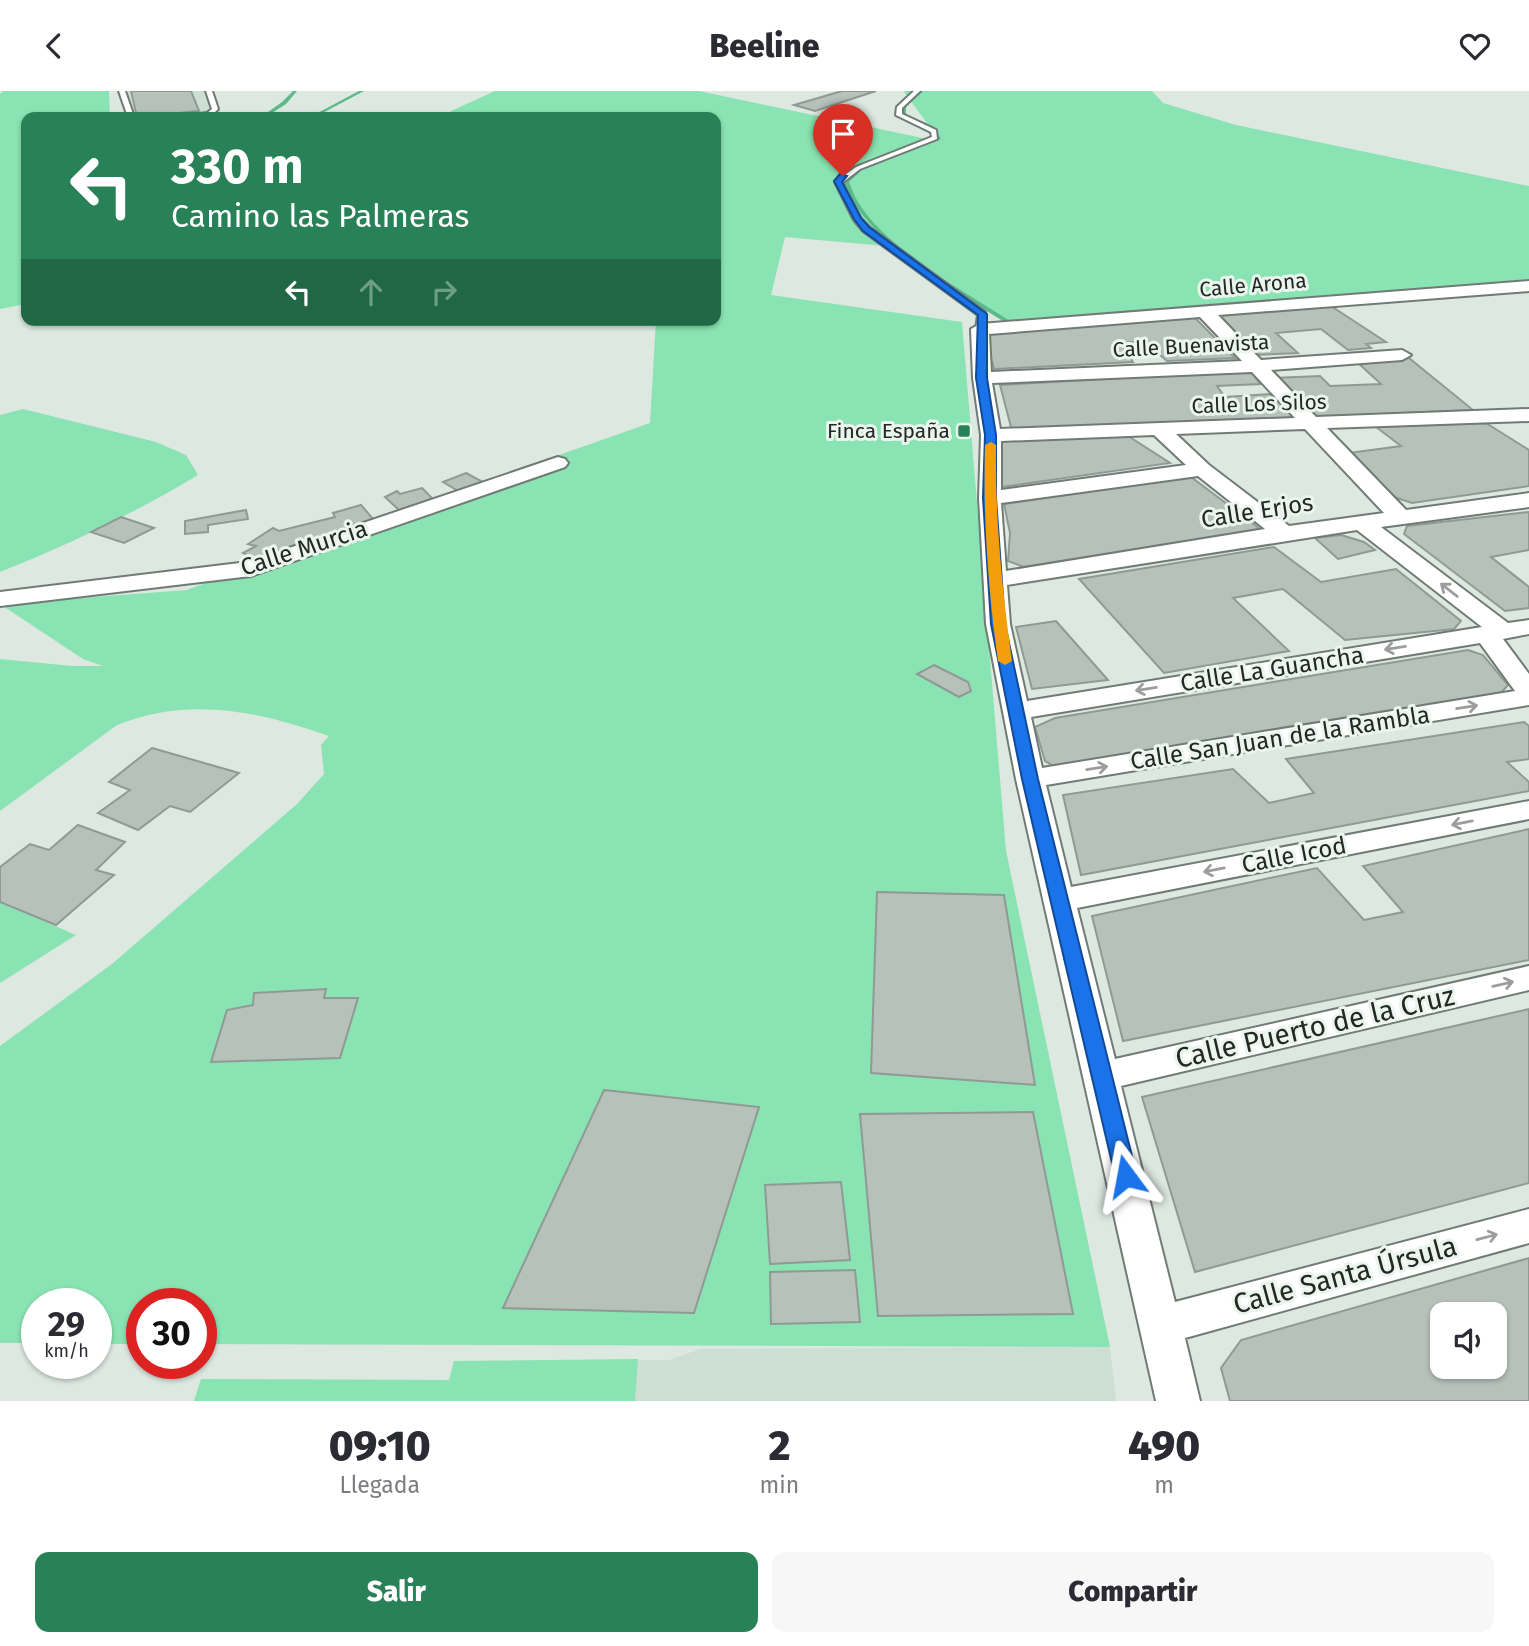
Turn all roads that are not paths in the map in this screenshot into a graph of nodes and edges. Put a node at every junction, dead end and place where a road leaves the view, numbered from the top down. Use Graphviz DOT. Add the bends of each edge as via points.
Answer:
graph roads {
  1 [pos="122,91"];
  2 [pos="209,91"];
  3 [pos="916,91"];
  4 [pos="129,112"];
  5 [pos="212,112"];
  6 [pos="1529,286"];
  7 [pos="1205,312"];
  8 [pos="980,329"];
  9 [pos="1402,355"];
  10 [pos="1255,366"];
  11 [pos="982,378"];
  12 [pos="1529,415"];
  13 [pos="1497,417"];
  14 [pos="1313,425"];
  15 [pos="1160,430"];
  16 [pos="991,435"];
  17 [pos="1529,436"];
  18 [pos="558,463"];
  19 [pos="1202,469"];
  20 [pos="989,498"];
  21 [pos="1529,500"];
  22 [pos="1399,516"];
  23 [pos="1361,522"];
  24 [pos="1284,533"];
  25 [pos="994,580"];
  26 [pos="0,599"];
  27 [pos="1529,627"];
  28 [pos="1494,632"];
  29 [pos="1529,694"];
  30 [pos="1015,711"];
  31 [pos="1030,779"];
  32 [pos="1529,810"];
  33 [pos="1059,900"];
  34 [pos="1529,978"];
  35 [pos="1102,1076"];
  36 [pos="1529,1226"];
  37 [pos="1161,1325"];
  38 [pos="1178,1401"];
  1 -- 4 [label="lane"];
  2 -- 5 [label="lane"];
  3 -- 8 [label="lane" via="899,108 899,115 934,131 935,138 858,168 838,181 866,229 982,314"];
  6 -- 7 [label="street, Calle Arona"];
  7 -- 8 [label="street, Calle Arona"];
  7 -- 10 [label="street"];
  8 -- 11 [label="street"];
  9 -- 10 [label="street, Calle Buenavista"];
  10 -- 11 [label="street, Calle Buenavista"];
  10 -- 14 [label="street"];
  11 -- 16 [label="street"];
  12 -- 13 [label="street, Calle Los Silos"];
  13 -- 14 [label="street, Calle Los Silos"];
  13 -- 17 [label="street"];
  14 -- 15 [label="street, Calle Los Silos"];
  14 -- 22 [label="street"];
  15 -- 16 [label="street, Calle Los Silos"];
  15 -- 19 [label="street"];
  16 -- 20 [label="street"];
  18 -- 26 [label="street, Calle Murcia" via="251,569"];
  19 -- 20 [label="street"];
  19 -- 24 [label="street"];
  20 -- 25 [label="street"];
  21 -- 22 [label="street, Calle Erjos"];
  22 -- 23 [label="street, Calle Erjos"];
  23 -- 24 [label="street, Calle Erjos"];
  28 -- 23 [label="street, one-way"];
  24 -- 25 [label="street, Calle Erjos"];
  25 -- 30 [label="street"];
  27 -- 28 [label="street, Calle La Guancha"];
  28 -- 29 [label="street"];
  28 -- 30 [label="street, Calle La Guancha, one-way"];
  31 -- 29 [label="street, Calle San Juan de la Rambla, one-way"];
  30 -- 31 [label="street"];
  31 -- 33 [label="street"];
  32 -- 33 [label="street, Calle Icod, one-way"];
  33 -- 35 [label="street"];
  35 -- 34 [label="street, Calle Puerto de la Cruz, one-way"];
  35 -- 37 [label="street"];
  37 -- 36 [label="street, Calle Santa Úrsula, one-way"];
  37 -- 38 [label="street"];
}
